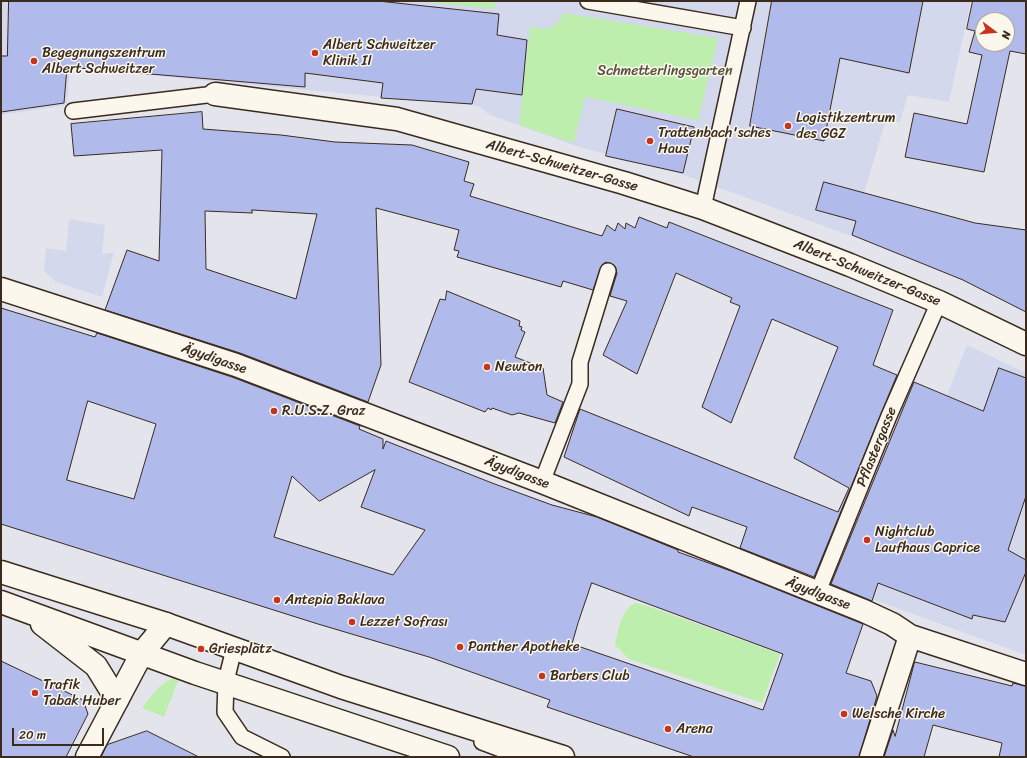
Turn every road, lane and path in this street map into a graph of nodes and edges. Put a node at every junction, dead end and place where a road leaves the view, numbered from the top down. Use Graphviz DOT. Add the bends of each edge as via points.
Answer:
graph roads {
  1 [pos="588,1"];
  2 [pos="748,1"];
  3 [pos="743,28"];
  4 [pos="215,94"];
  5 [pos="73,112"];
  6 [pos="703,208"];
  7 [pos="608,271"];
  8 [pos="1,288"];
  9 [pos="939,302"];
  10 [pos="1026,344"];
  11 [pos="542,482"];
  12 [pos="1,572"];
  13 [pos="817,594"];
  14 [pos="1,602"];
  15 [pos="26,612"];
  16 [pos="166,624"];
  17 [pos="910,636"];
  18 [pos="234,649"];
  19 [pos="142,653"];
  20 [pos="1026,674"];
  21 [pos="226,681"];
  22 [pos="341,688"];
  23 [pos="117,700"];
  24 [pos="436,756"];
  25 [pos="87,757"];
  26 [pos="282,757"];
  27 [pos="522,757"];
  28 [pos="563,757"];
  29 [pos="871,757"];
  1 -- 3 [label="lane"];
  2 -- 3 [label="lane"];
  3 -- 6 [label="lane"];
  4 -- 5 [label="lane, Albert-Schweitzer-Gasse"];
  4 -- 6 [label="street, Albert-Schweitzer-Gasse" via="397,119"];
  6 -- 9 [label="street, Albert-Schweitzer-Gasse"];
  7 -- 11 [label="lane" via="580,362 580,384"];
  8 -- 11 [label="street, Ägydigasse" via="236,365"];
  9 -- 10 [label="street, Albert-Schweitzer-Gasse"];
  9 -- 13 [label="lane, Pflastergasse" via="889,416"];
  11 -- 13 [label="street, Ägydigasse"];
  12 -- 16 [label="street"];
  13 -- 17 [label="street, Ägydigasse" via="892,624"];
  14 -- 15 [label="street"];
  15 -- 19 [label="street"];
  15 -- 23 [label="street" via="96,666"];
  16 -- 18 [label="street"];
  16 -- 19 [label="street"];
  17 -- 20 [label="street, Ägydigasse"];
  17 -- 29 [label="street"];
  18 -- 21 [label="lane"];
  18 -- 22 [label="street"];
  19 -- 21 [label="street" via="195,673"];
  19 -- 23 [label="street"];
  21 -- 24 [label="street"];
  21 -- 26 [label="lane" via="225,712 242,737"];
  22 -- 27 [label="lane"];
  22 -- 28 [label="street"];
  23 -- 25 [label="street"];
}
